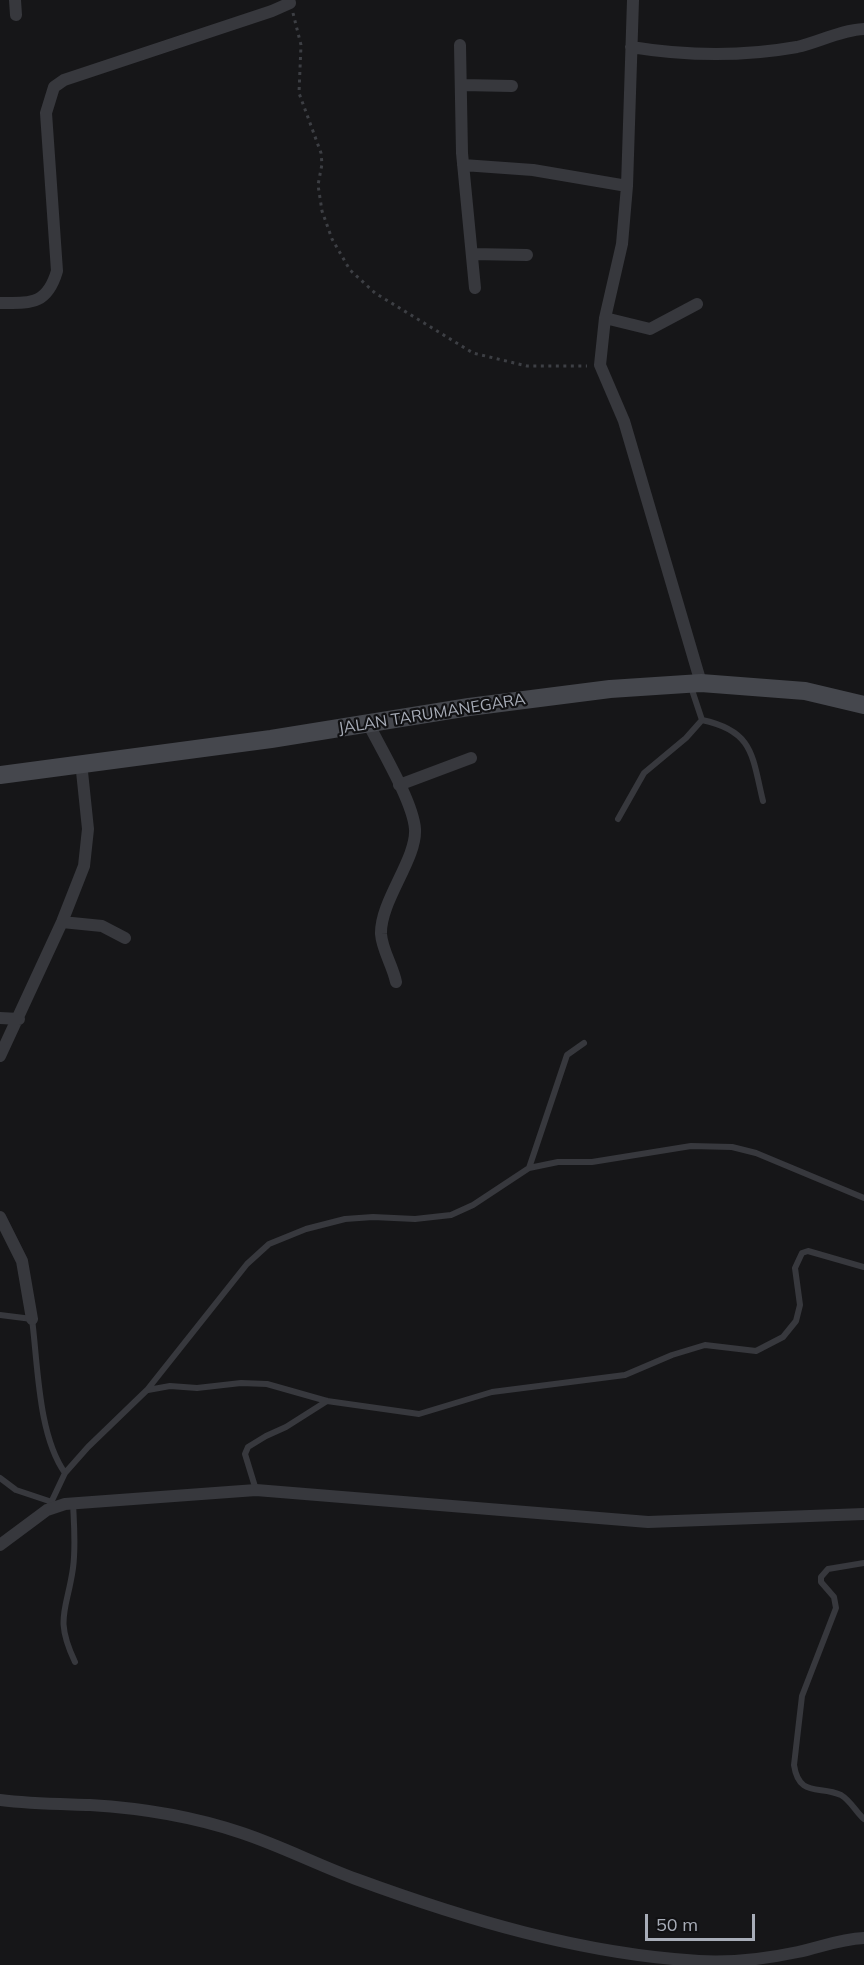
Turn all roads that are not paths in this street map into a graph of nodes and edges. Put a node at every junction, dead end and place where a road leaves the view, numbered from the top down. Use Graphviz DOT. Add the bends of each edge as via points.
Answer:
graph roads {
  1 [pos="15,0"];
  2 [pos="633,0"];
  3 [pos="289,2"];
  4 [pos="16,15"];
  5 [pos="864,29"];
  6 [pos="460,45"];
  7 [pos="631,47"];
  8 [pos="462,85"];
  9 [pos="513,86"];
  10 [pos="463,165"];
  11 [pos="627,186"];
  12 [pos="472,254"];
  13 [pos="527,255"];
  14 [pos="475,288"];
  15 [pos="0,303"];
  16 [pos="697,304"];
  17 [pos="605,318"];
  18 [pos="695,684"];
  19 [pos="864,705"];
  20 [pos="702,720"];
  21 [pos="368,723"];
  22 [pos="471,758"];
  23 [pos="81,762"];
  24 [pos="0,775"];
  25 [pos="399,785"];
  26 [pos="763,801"];
  27 [pos="618,819"];
  28 [pos="62,922"];
  29 [pos="125,938"];
  30 [pos="396,982"];
  31 [pos="0,1018"];
  32 [pos="19,1019"];
  33 [pos="584,1043"];
  34 [pos="0,1056"];
  35 [pos="529,1168"];
  36 [pos="864,1198"];
  37 [pos="0,1217"];
  38 [pos="864,1267"];
  39 [pos="0,1315"];
  40 [pos="32,1319"];
  41 [pos="147,1390"];
  42 [pos="327,1401"];
  43 [pos="65,1473"];
  44 [pos="0,1478"];
  45 [pos="256,1490"];
  46 [pos="73,1503"];
  47 [pos="50,1506"];
  48 [pos="864,1514"];
  49 [pos="0,1545"];
  50 [pos="864,1563"];
  51 [pos="75,1662"];
  52 [pos="0,1800"];
  53 [pos="864,1819"];
  54 [pos="864,1938"];
  1 -- 4 [label="street"];
  2 -- 7 [label="street"];
  3 -- 15 [label="street" via="64,80 54,87 46,113 57,271 43,297 30,303"];
  5 -- 7 [label="street" via="798,46 736,55 673,54"];
  6 -- 8 [label="street"];
  7 -- 11 [label="street"];
  8 -- 9 [label="street"];
  8 -- 10 [label="street"];
  10 -- 11 [label="street" via="533,170"];
  10 -- 12 [label="street"];
  11 -- 17 [label="street" via="622,244"];
  12 -- 13 [label="street"];
  12 -- 14 [label="street"];
  16 -- 17 [label="street" via="650,329"];
  17 -- 18 [label="street" via="600,365 624,421"];
  18 -- 19 [label="street, JALAN TARUMANEGARA" via="805,691"];
  18 -- 20 [label="lane"];
  18 -- 21 [label="street, JALAN TARUMANEGARA" via="539,697"];
  20 -- 26 [label="lane" via="724,726 744,739 752,753"];
  20 -- 27 [label="lane" via="644,774"];
  21 -- 23 [label="street, JALAN TARUMANEGARA"];
  21 -- 25 [label="street"];
  22 -- 25 [label="street"];
  23 -- 24 [label="street, JALAN TARUMANEGARA"];
  23 -- 28 [label="street" via="88,846"];
  25 -- 30 [label="street" via="415,832 382,927"];
  28 -- 29 [label="street" via="102,926"];
  28 -- 32 [label="street"];
  31 -- 32 [label="street"];
  32 -- 34 [label="street"];
  33 -- 35 [label="lane" via="570,1051 564,1061"];
  35 -- 36 [label="lane" via="691,1146 732,1147 756,1153"];
  35 -- 41 [label="lane" via="451,1215 345,1219 306,1228 269,1244 247,1264"];
  37 -- 40 [label="street" via="22,1261"];
  38 -- 42 [label="lane" via="808,1251 802,1253 795,1268 800,1305 796,1321 783,1337 756,1351 705,1345 672,1354 625,1375 492,1392 419,1414"];
  39 -- 40 [label="lane"];
  40 -- 43 [label="lane" via="48,1435"];
  41 -- 42 [label="lane" via="254,1383"];
  41 -- 43 [label="lane"];
  42 -- 45 [label="lane" via="248,1447 245,1454"];
  43 -- 47 [label="lane"];
  44 -- 47 [label="lane"];
  45 -- 46 [label="street"];
  45 -- 48 [label="street" via="648,1522"];
  46 -- 47 [label="street"];
  46 -- 51 [label="lane" via="75,1553 62,1623 65,1642"];
  47 -- 49 [label="street"];
  50 -- 53 [label="lane" via="828,1569 821,1577 836,1608 802,1696 794,1765 804,1786 840,1795"];
  52 -- 54 [label="street" via="116,1808 209,1824 243,1833 425,1904 597,1948 670,1959 737,1962"];
}
